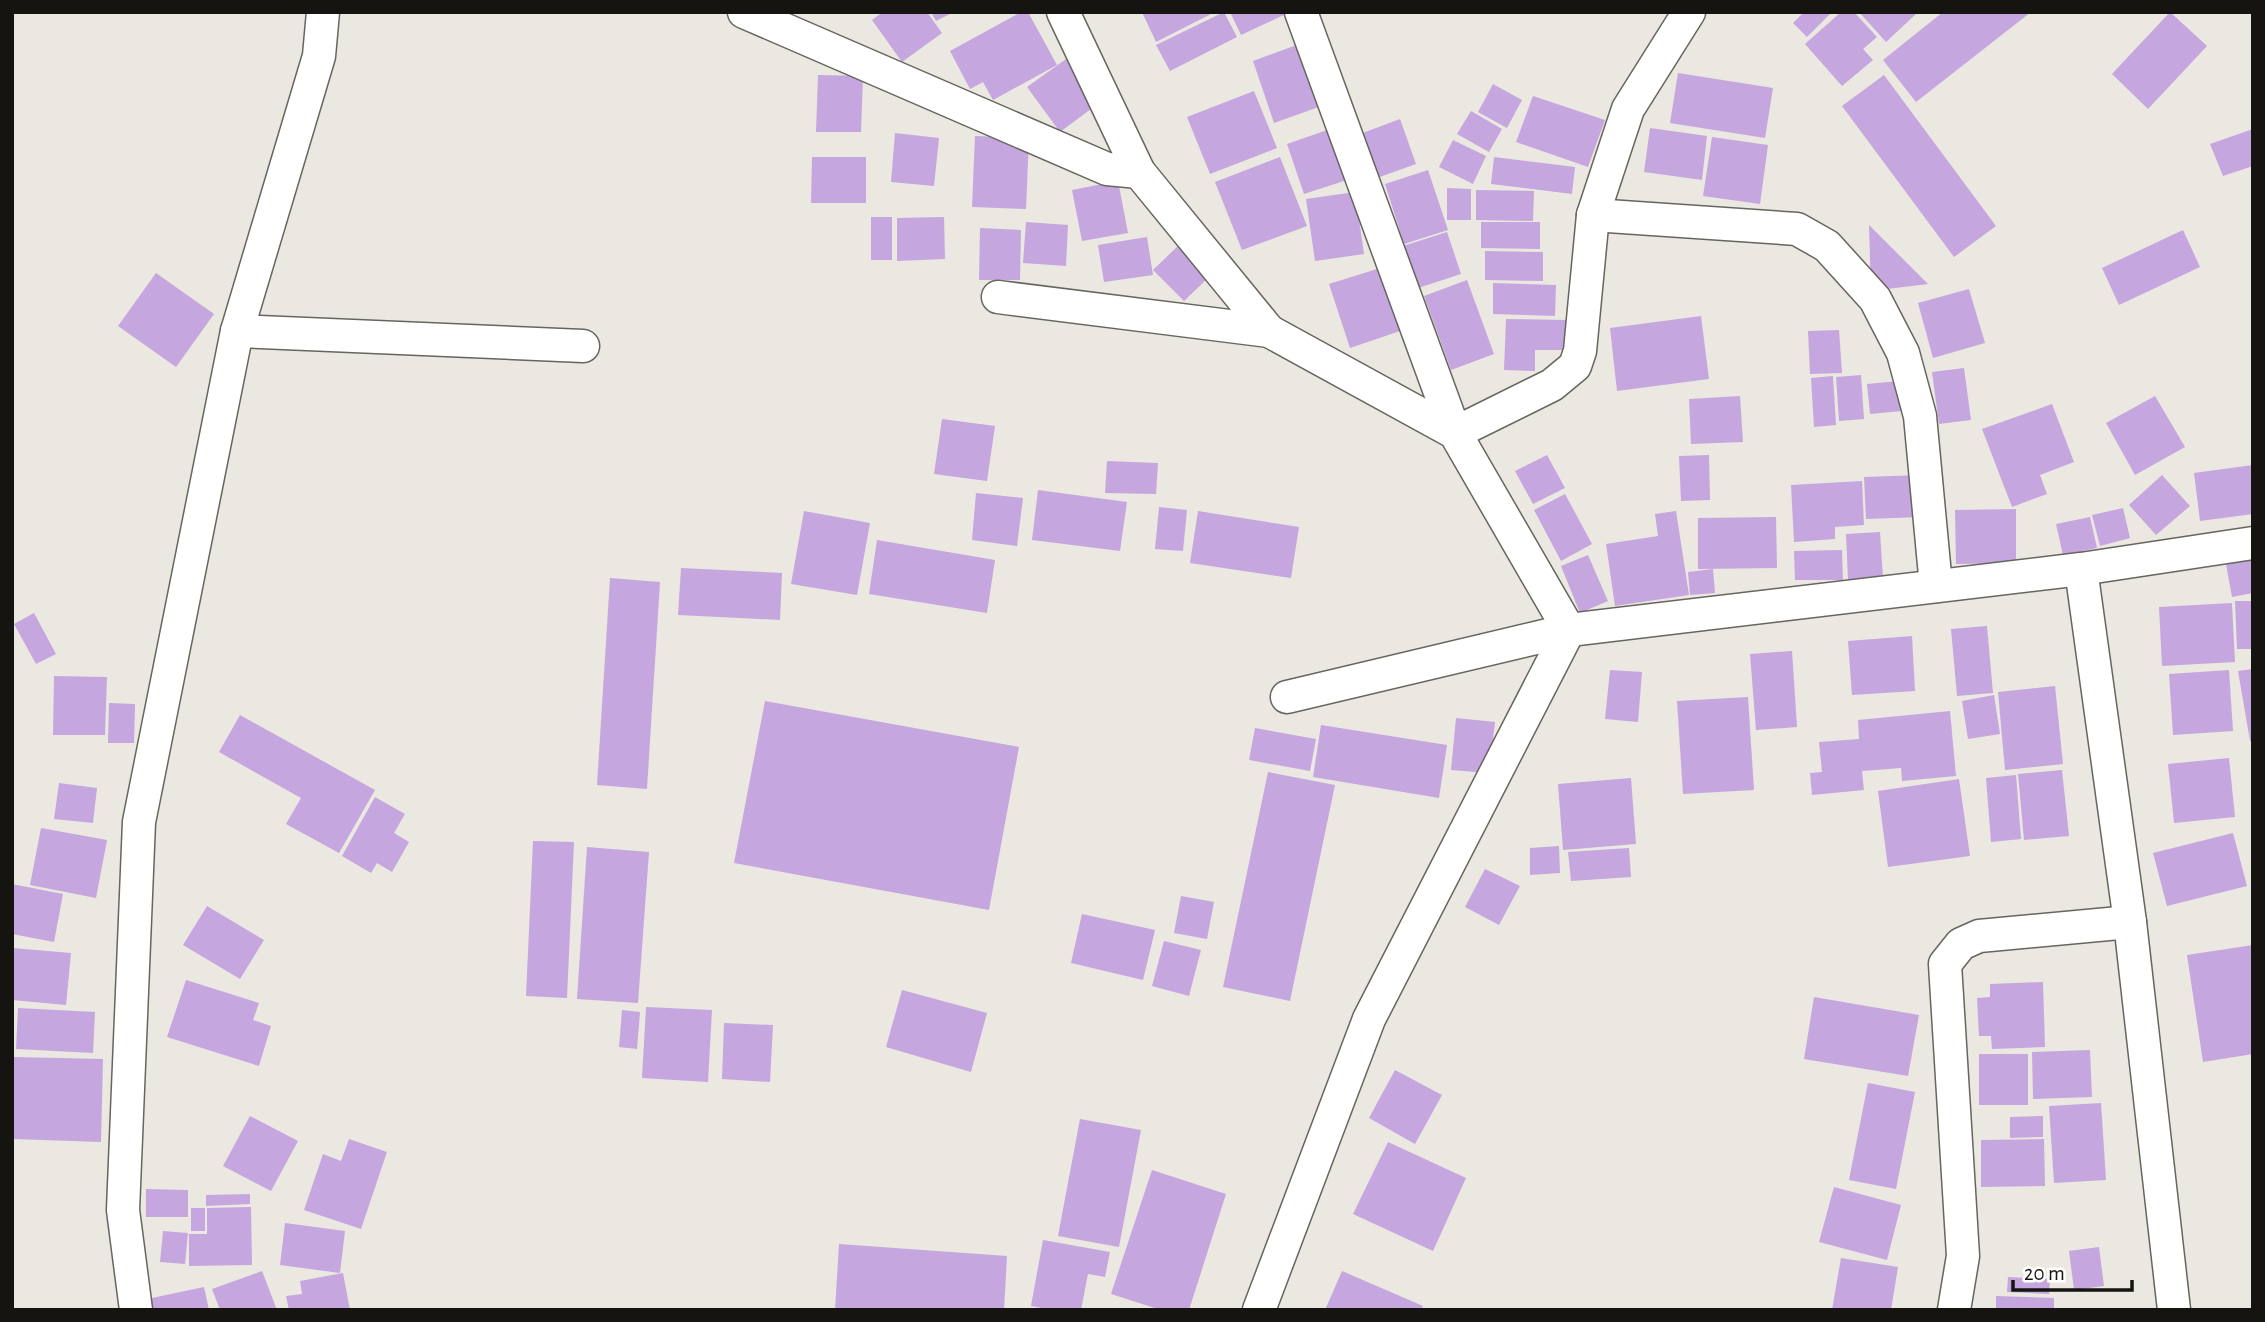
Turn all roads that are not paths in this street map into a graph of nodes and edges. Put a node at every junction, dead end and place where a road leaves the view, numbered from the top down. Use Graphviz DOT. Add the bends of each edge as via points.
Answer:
graph roads {
  1 [pos="323,12"];
  2 [pos="744,12"];
  3 [pos="1063,12"];
  4 [pos="1301,12"];
  5 [pos="1689,12"];
  6 [pos="1139,173"];
  7 [pos="1593,215"];
  8 [pos="998,297"];
  9 [pos="237,331"];
  10 [pos="1269,331"];
  11 [pos="583,346"];
  12 [pos="1455,433"];
  13 [pos="2253,543"];
  14 [pos="2081,569"];
  15 [pos="1936,586"];
  16 [pos="1569,630"];
  17 [pos="1287,697"];
  18 [pos="2130,922"];
  19 [pos="136,1310"];
  20 [pos="1259,1310"];
  21 [pos="1954,1310"];
  22 [pos="2174,1310"];
  1 -- 9 [label="street" via="319,56"];
  2 -- 6 [label="street" via="1107,169"];
  3 -- 6 [label="street"];
  4 -- 12 [label="street"];
  5 -- 7 [label="street" via="1628,109"];
  6 -- 10 [label="street"];
  7 -- 12 [label="street" via="1576,366 1552,385"];
  7 -- 15 [label="street" via="1797,229 1827,246 1875,299 1903,353 1920,415"];
  8 -- 10 [label="street"];
  9 -- 11 [label="street"];
  9 -- 19 [label="street" via="139,822 123,1210"];
  10 -- 12 [label="street"];
  12 -- 16 [label="street"];
  13 -- 14 [label="street"];
  14 -- 15 [label="street"];
  14 -- 18 [label="street"];
  15 -- 16 [label="street"];
  16 -- 17 [label="street"];
  16 -- 20 [label="street" via="1369,1019"];
  18 -- 21 [label="street" via="1979,936 1961,944 1945,964 1963,1256"];
  18 -- 22 [label="street"];
}
